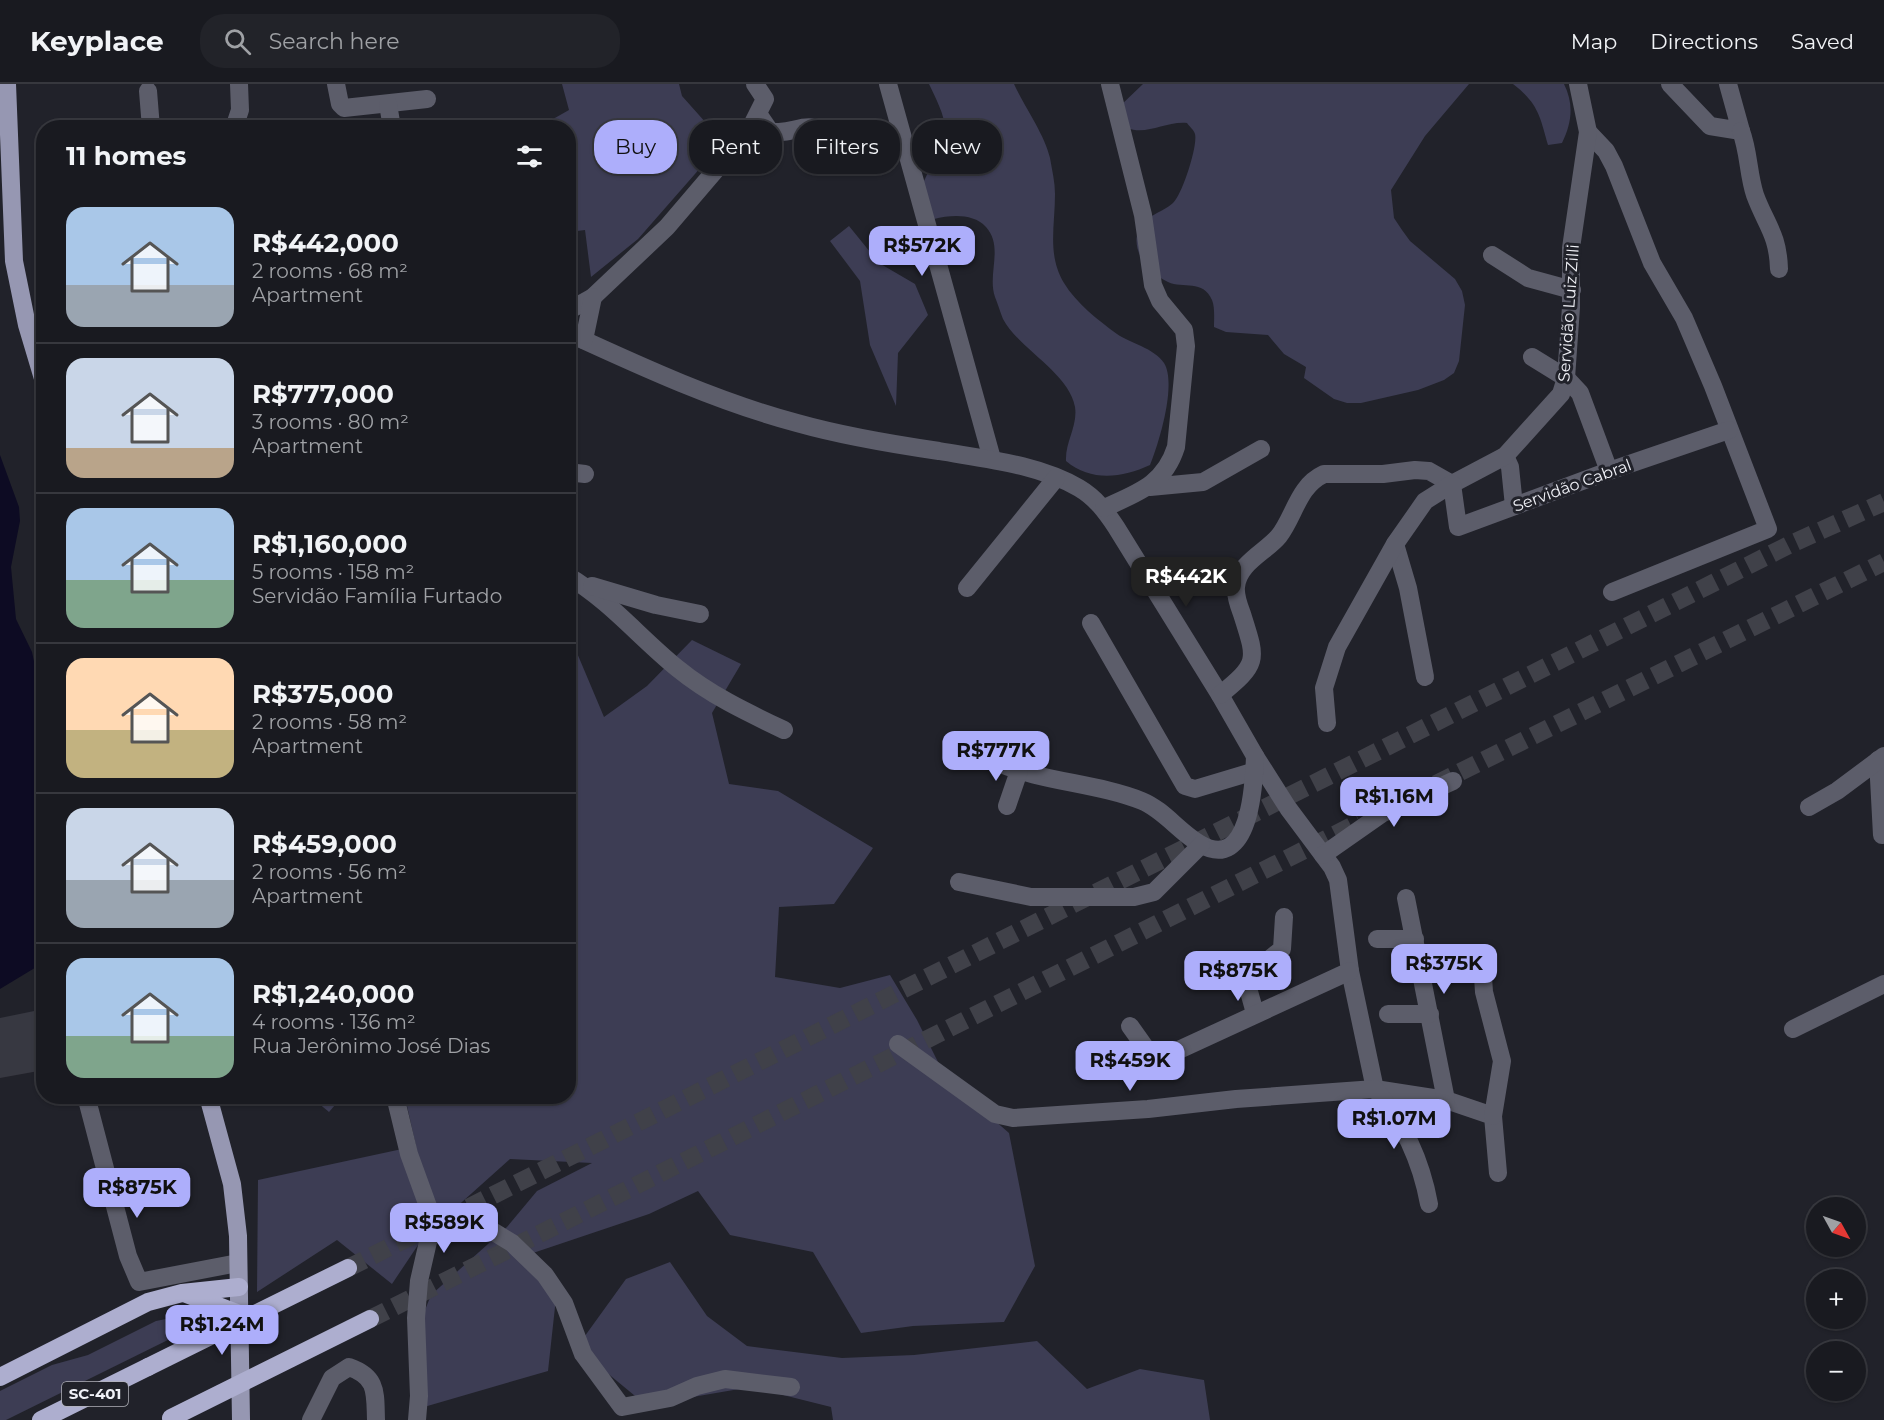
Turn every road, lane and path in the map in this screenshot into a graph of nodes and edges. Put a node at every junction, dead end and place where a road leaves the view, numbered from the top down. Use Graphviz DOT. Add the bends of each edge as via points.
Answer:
graph roads {
  1 [pos="6,84"];
  2 [pos="238,84"];
  3 [pos="336,84"];
  4 [pos="755,84"];
  5 [pos="888,84"];
  6 [pos="1110,84"];
  7 [pos="1578,84"];
  8 [pos="1670,84"];
  9 [pos="1728,84"];
  10 [pos="148,91"];
  11 [pos="427,99"];
  12 [pos="388,104"];
  13 [pos="759,115"];
  14 [pos="150,120"];
  15 [pos="234,120"];
  16 [pos="391,120"];
  17 [pos="794,127"];
  18 [pos="1741,131"];
  19 [pos="1588,132"];
  20 [pos="1492,255"];
  21 [pos="1779,269"];
  22 [pos="1572,290"];
  23 [pos="594,297"];
  24 [pos="576,307"];
  25 [pos="576,337"];
  26 [pos="36,355"];
  27 [pos="1532,357"];
  28 [pos="1566,378"];
  29 [pos="1729,430"];
  30 [pos="1261,449"];
  31 [pos="1505,456"];
  32 [pos="992,459"];
  33 [pos="1609,471"];
  34 [pos="1056,478"];
  35 [pos="1452,484"];
  36 [pos="1150,487"];
  37 [pos="1514,506"];
  38 [pos="1104,508"];
  39 [pos="1395,544"];
  40 [pos="576,580"];
  41 [pos="576,580"];
  42 [pos="967,588"];
  43 [pos="1612,592"];
  44 [pos="700,614"];
  45 [pos="1091,623"];
  46 [pos="1425,677"];
  47 [pos="1220,695"];
  48 [pos="1327,723"];
  49 [pos="784,730"];
  50 [pos="1881,758"];
  51 [pos="996,762"];
  52 [pos="1255,764"];
  53 [pos="1018,771"];
  54 [pos="1454,781"];
  55 [pos="1006,806"];
  56 [pos="1809,807"];
  57 [pos="1882,835"];
  58 [pos="1201,845"];
  59 [pos="1323,855"];
  60 [pos="959,882"];
  61 [pos="1407,898"];
  62 [pos="1284,917"];
  63 [pos="1377,939"];
  64 [pos="1415,939"];
  65 [pos="1482,962"];
  66 [pos="1350,971"];
  67 [pos="1884,984"];
  68 [pos="1255,1013"];
  69 [pos="1388,1014"];
  70 [pos="1430,1014"];
  71 [pos="1130,1026"];
  72 [pos="1792,1029"];
  73 [pos="898,1044"];
  74 [pos="1375,1089"];
  75 [pos="1446,1100"];
  76 [pos="88,1104"];
  77 [pos="210,1104"];
  78 [pos="397,1104"];
  79 [pos="1493,1116"];
  80 [pos="1498,1173"];
  81 [pos="1429,1204"];
  82 [pos="431,1235"];
  83 [pos="238,1263"];
  84 [pos="348,1268"];
  85 [pos="139,1282"];
  86 [pos="239,1287"];
  87 [pos="182,1293"];
  88 [pos="148,1302"];
  89 [pos="239,1314"];
  90 [pos="370,1319"];
  91 [pos="0,1377"];
  92 [pos="791,1387"];
  93 [pos="241,1397"];
  94 [pos="169,1419"];
  95 [pos="41,1420"];
  96 [pos="231,1420"];
  97 [pos="241,1420"];
  98 [pos="311,1420"];
  99 [pos="376,1420"];
  100 [pos="417,1420"];
  1 -- 26 [label="main road" via="14,261"];
  2 -- 15 [label="street" via="240,110"];
  3 -- 12 [label="street" via="344,108"];
  4 -- 13 [label="street" via="765,99"];
  5 -- 32 [label="street"];
  6 -- 36 [label="street" via="1143,215 1153,285 1184,330 1186,346 1176,447 1171,461"];
  7 -- 19 [label="street, Servidão Luiz Zilli"];
  8 -- 18 [label="street" via="1710,126"];
  9 -- 18 [label="street"];
  10 -- 14 [label="street"];
  11 -- 12 [label="street"];
  12 -- 16 [label="street"];
  13 -- 17 [label="street" via="770,131"];
  13 -- 23 [label="street" via="667,227"];
  18 -- 21 [label="street" via="1748,148 1755,195 1776,238"];
  19 -- 22 [label="street, Servidão Luiz Zilli" via="1571,248"];
  19 -- 29 [label="street" via="1614,166 1652,263 1684,318"];
  20 -- 22 [label="street" via="1528,278"];
  22 -- 28 [label="street, Servidão Luiz Zilli"];
  23 -- 24 [label="street"];
  23 -- 25 [label="street"];
  25 -- 32 [label="street" via="747,408 796,423"];
  27 -- 28 [label="street"];
  28 -- 31 [label="street, Servidão Luiz Zilli" via="1554,405"];
  28 -- 33 [label="street" via="1580,393"];
  29 -- 33 [label="street, Servidão Cabral"];
  29 -- 43 [label="street" via="1768,529"];
  30 -- 36 [label="street" via="1203,482"];
  31 -- 35 [label="street, Servidão Luiz Zilli"];
  31 -- 37 [label="street"];
  32 -- 34 [label="street"];
  33 -- 37 [label="street, Servidão Cabral"];
  34 -- 38 [label="street" via="1082,489"];
  34 -- 42 [label="street"];
  35 -- 37 [label="street, Servidão Cabral" via="1458,528"];
  35 -- 39 [label="street, Servidão Luiz Zilli" via="1425,501"];
  35 -- 47 [label="street" via="1429,471 1415,470 1324,474 1316,478 1295,505 1278,537 1240,575 1237,598 1253,658 1244,675"];
  36 -- 38 [label="street"];
  38 -- 47 [label="street"];
  39 -- 46 [label="street"];
  39 -- 48 [label="street, Servidão Luiz Zilli" via="1334,657 1324,688"];
  40 -- 44 [label="street" via="656,605"];
  41 -- 49 [label="street" via="606,602 701,687"];
  45 -- 52 [label="street" via="1185,786 1195,789"];
  47 -- 52 [label="street"];
  50 -- 56 [label="street"];
  50 -- 57 [label="street"];
  51 -- 53 [label="street"];
  52 -- 58 [label="street" via="1251,801 1239,838 1225,849"];
  52 -- 59 [label="street"];
  53 -- 55 [label="street"];
  53 -- 58 [label="street" via="1141,801"];
  54 -- 59 [label="street" via="1383,813"];
  58 -- 60 [label="street" via="1154,892 1134,897 1031,897"];
  59 -- 66 [label="street" via="1338,880"];
  61 -- 64 [label="street"];
  62 -- 68 [label="street" via="1282,949 1246,981"];
  63 -- 64 [label="street"];
  64 -- 70 [label="street"];
  65 -- 79 [label="street" via="1484,992 1502,1061"];
  66 -- 68 [label="street"];
  66 -- 74 [label="street"];
  67 -- 72 [label="street"];
  68 -- 71 [label="street" via="1157,1060"];
  69 -- 70 [label="street"];
  70 -- 75 [label="street"];
  73 -- 74 [label="street" via="995,1114 1013,1118"];
  74 -- 75 [label="street"];
  74 -- 81 [label="street" via="1406,1132"];
  75 -- 79 [label="street"];
  76 -- 85 [label="street" via="128,1256"];
  77 -- 83 [label="main road" via="232,1184"];
  78 -- 82 [label="street" via="409,1154 432,1213"];
  79 -- 80 [label="street"];
  82 -- 92 [label="street" via="484,1230 512,1243 545,1275 564,1303 583,1354 622,1407 670,1398 725,1379"];
  82 -- 100 [label="street" via="419,1281 416,1318"];
  83 -- 85 [label="street"];
  83 -- 86 [label="main road"];
  84 -- 95 [label="highway, SC-401, bridge"];
  85 -- 88 [label="street"];
  86 -- 87 [label="highway"];
  86 -- 89 [label="main road"];
  87 -- 88 [label="highway"];
  87 -- 89 [label="highway"];
  88 -- 91 [label="highway"];
  89 -- 93 [label="main road"];
  90 -- 94 [label="highway, bridge"];
  93 -- 96 [label="main road"];
  93 -- 97 [label="main road"];
  98 -- 99 [label="street" via="332,1378 349,1367 365,1372 372,1382"];
}
